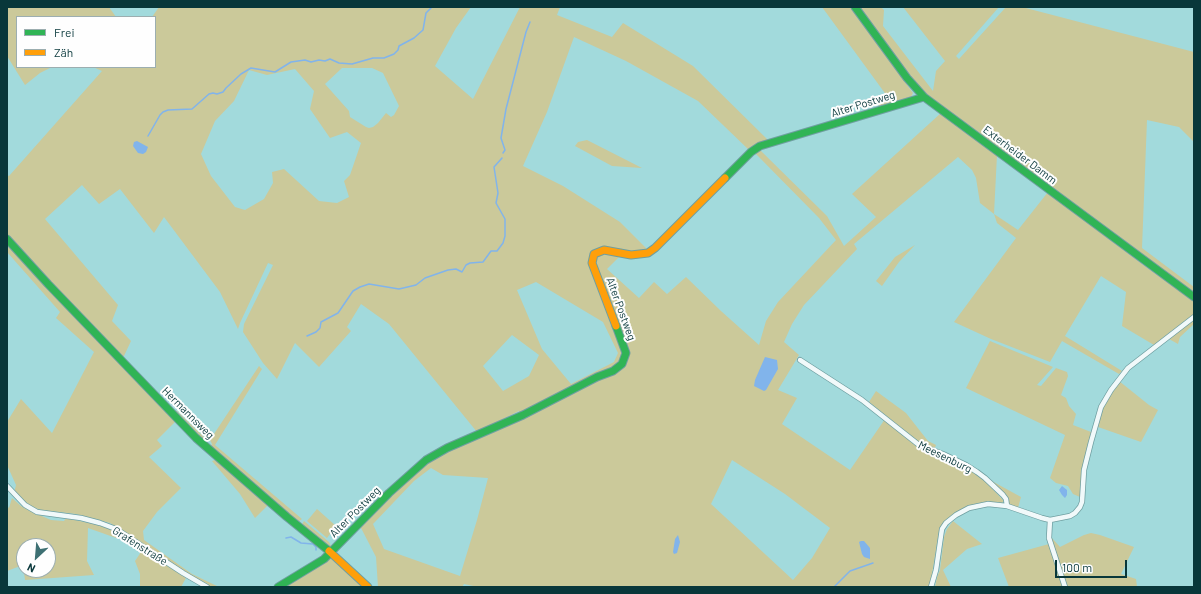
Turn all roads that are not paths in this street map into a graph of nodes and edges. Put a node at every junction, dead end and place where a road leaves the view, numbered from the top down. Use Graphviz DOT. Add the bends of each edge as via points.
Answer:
graph roads {
  1 [pos="854,7"];
  2 [pos="924,97"];
  3 [pos="7,239"];
  4 [pos="1194,298"];
  5 [pos="1194,317"];
  6 [pos="800,360"];
  7 [pos="7,486"];
  8 [pos="1007,506"];
  9 [pos="1050,520"];
  10 [pos="331,553"];
  11 [pos="207,587"];
  12 [pos="278,587"];
  13 [pos="368,587"];
  14 [pos="931,587"];
  15 [pos="1066,587"];
  1 -- 2 [label="street, Exterheider Damm"];
  2 -- 4 [label="street, Exterheider Damm"];
  2 -- 10 [label="street, Alter Postweg" via="760,146 648,253 631,255 604,250 594,254 592,263 626,353 622,364 614,371 426,460 389,493"];
  3 -- 10 [label="street, Hermannsweg" via="196,438"];
  5 -- 9 [label="street" via="1128,368 1119,379 1101,407 1084,470 1080,507 1070,516"];
  6 -- 8 [label="street, Meesenburg" via="862,400 919,445 966,464 1003,495"];
  7 -- 11 [label="street, Grafenstraße" via="25,505 37,512 81,518 116,530"];
  8 -- 9 [label="street"];
  8 -- 14 [label="street" via="988,504 974,507 946,523 942,529"];
  9 -- 15 [label="street" via="1049,538"];
  10 -- 12 [label="street, Alter Postweg"];
  10 -- 13 [label="street, Hermannsweg"];
}
